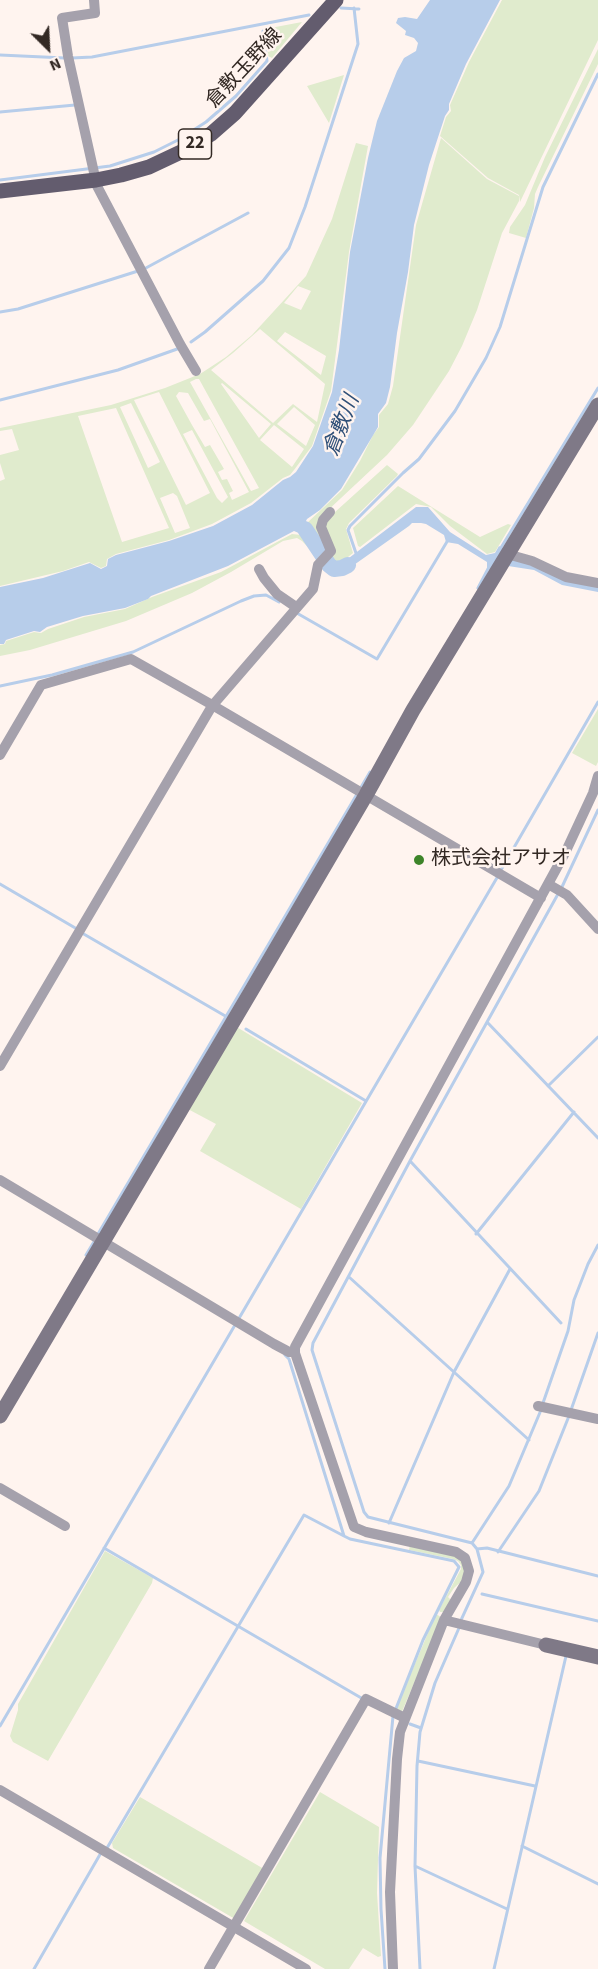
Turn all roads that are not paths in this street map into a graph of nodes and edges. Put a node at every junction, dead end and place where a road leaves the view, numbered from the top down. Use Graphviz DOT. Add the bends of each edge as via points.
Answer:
graph roads {
  1 [pos="94,0"];
  2 [pos="336,0"];
  3 [pos="94,172"];
  4 [pos="0,191"];
  5 [pos="196,371"];
  6 [pos="598,405"];
  7 [pos="330,513"];
  8 [pos="505,559"];
  9 [pos="259,568"];
  10 [pos="598,583"];
  11 [pos="294,610"];
  12 [pos="212,706"];
  13 [pos="0,755"];
  14 [pos="598,776"];
  15 [pos="361,792"];
  16 [pos="556,888"];
  17 [pos="541,898"];
  18 [pos="598,929"];
  19 [pos="0,1066"];
  20 [pos="0,1180"];
  21 [pos="99,1238"];
  22 [pos="295,1351"];
  23 [pos="541,1406"];
  24 [pos="0,1416"];
  25 [pos="598,1419"];
  26 [pos="0,1488"];
  27 [pos="65,1526"];
  28 [pos="444,1620"];
  29 [pos="546,1645"];
  30 [pos="598,1657"];
  31 [pos="397,1714"];
  32 [pos="0,1790"];
  33 [pos="236,1926"];
  34 [pos="209,1969"];
  35 [pos="306,1969"];
  36 [pos="393,1969"];
  1 -- 3 [label="street" via="95,13 62,18"];
  2 -- 3 [label="main road, 倉敷玉野線 / 22" via="235,113 210,134 149,167 121,175"];
  3 -- 4 [label="main road, 倉敷玉野線 / 22"];
  3 -- 5 [label="street" via="97,186 140,270"];
  6 -- 8 [label="street"];
  7 -- 11 [label="street" via="321,527 331,551 318,565 313,589"];
  8 -- 10 [label="street" via="532,561 566,577"];
  8 -- 15 [label="street"];
  9 -- 11 [label="street"];
  11 -- 12 [label="street"];
  12 -- 13 [label="street" via="130,659 41,685"];
  12 -- 15 [label="street"];
  12 -- 19 [label="street"];
  14 -- 16 [label="street"];
  15 -- 17 [label="street"];
  15 -- 21 [label="street"];
  16 -- 17 [label="street"];
  16 -- 18 [label="street"];
  17 -- 22 [label="street"];
  20 -- 21 [label="street"];
  21 -- 22 [label="street" via="274,1344"];
  21 -- 24 [label="street"];
  22 -- 28 [label="street" via="354,1527 456,1552 466,1561 468,1579"];
  23 -- 25 [label="street"];
  26 -- 27 [label="street"];
  28 -- 29 [label="street"];
  28 -- 31 [label="street"];
  29 -- 30 [label="street"];
  31 -- 33 [label="street" via="366,1699"];
  31 -- 36 [label="street" via="400,1732 390,1892"];
  32 -- 33 [label="street"];
  33 -- 34 [label="street"];
  33 -- 35 [label="street"];
}
